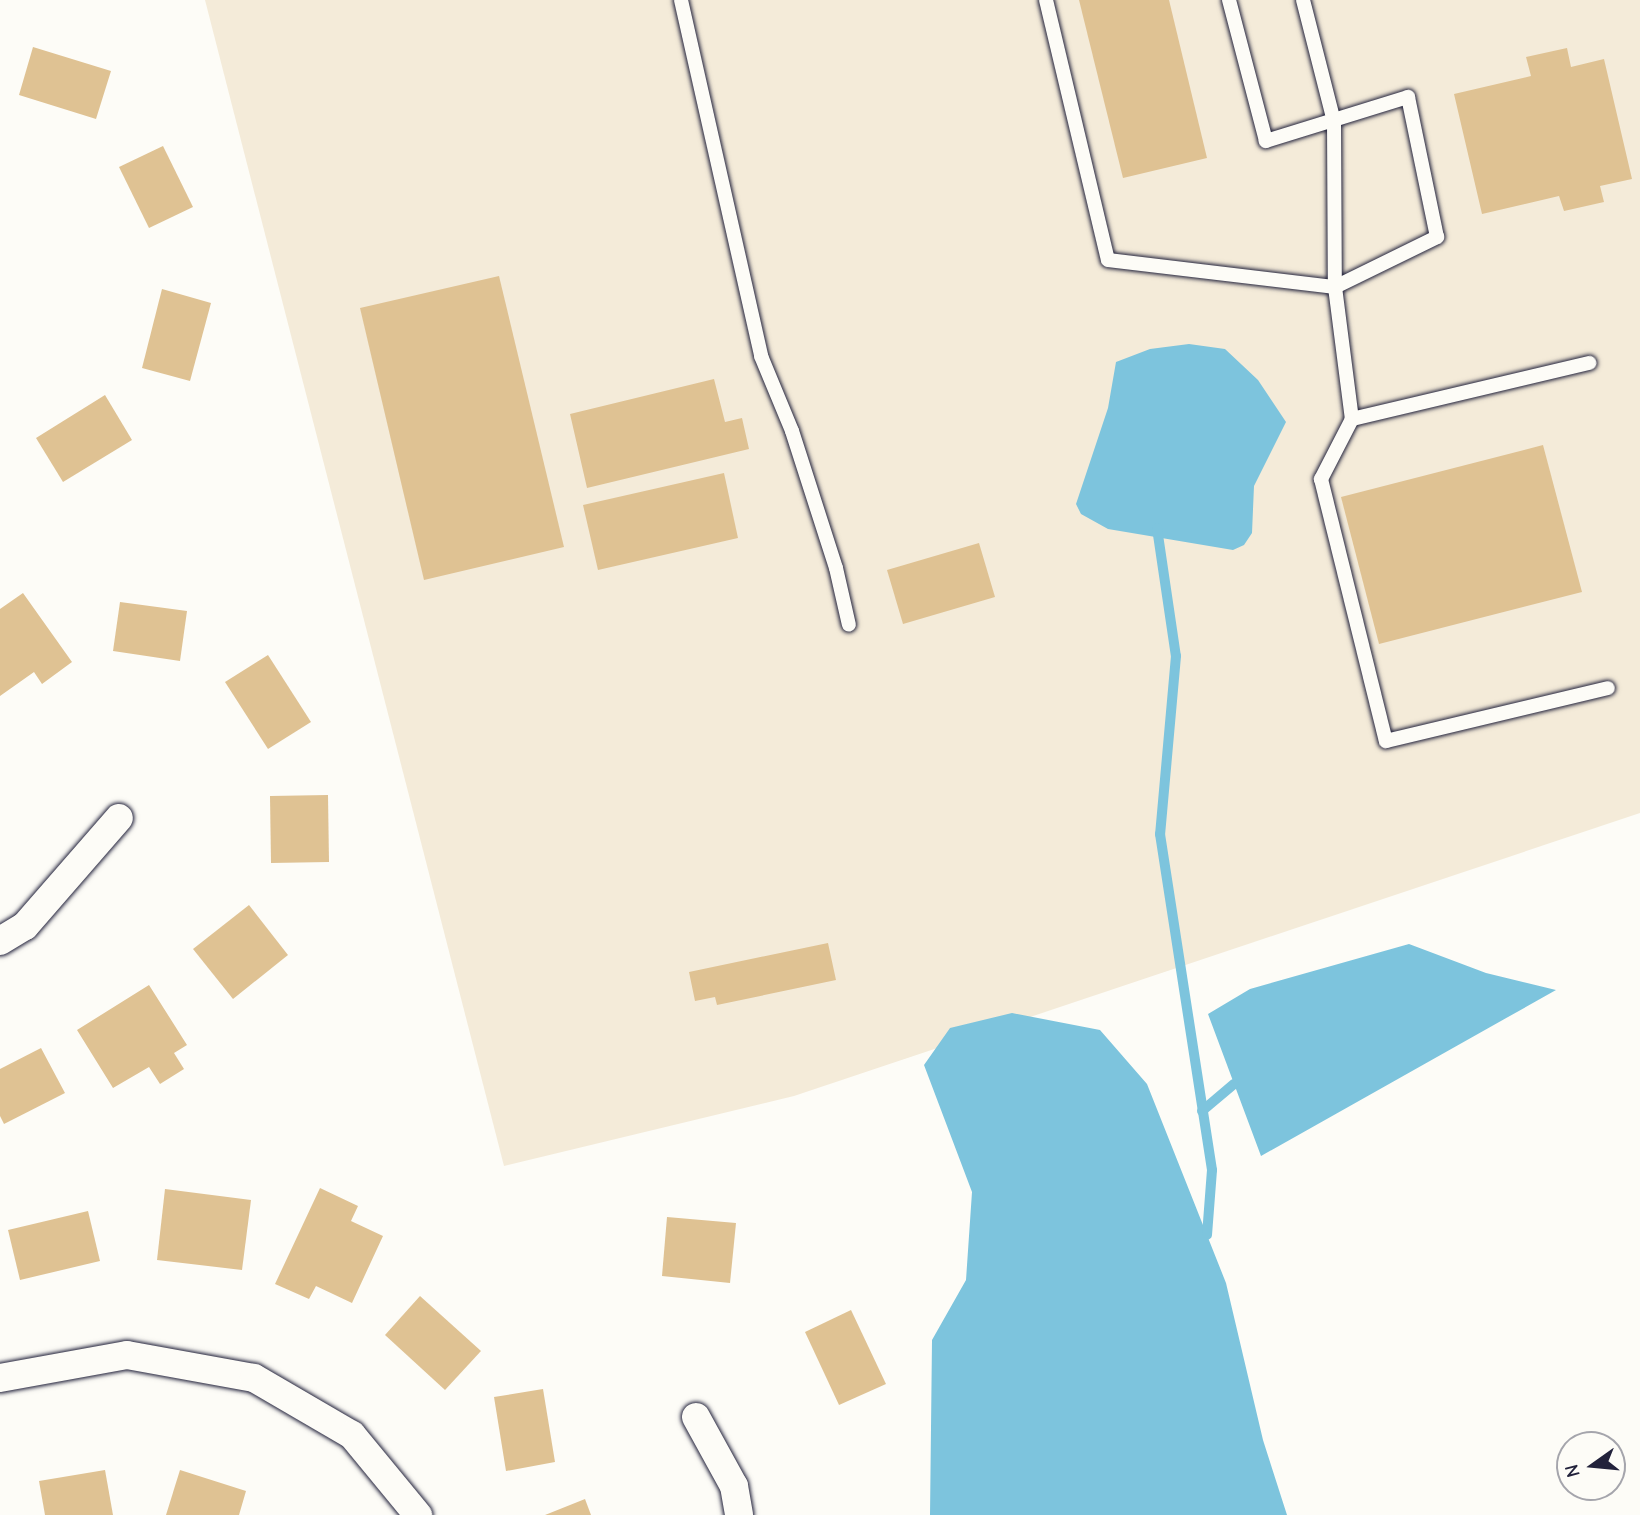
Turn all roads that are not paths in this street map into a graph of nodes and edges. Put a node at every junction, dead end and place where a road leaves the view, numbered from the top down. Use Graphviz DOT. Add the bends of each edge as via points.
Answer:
graph roads {
  1 [pos="681,0"];
  2 [pos="1046,0"];
  3 [pos="1229,0"];
  4 [pos="1303,0"];
  5 [pos="1334,122"];
  6 [pos="1335,287"];
  7 [pos="1589,363"];
  8 [pos="1352,419"];
  9 [pos="849,625"];
  10 [pos="1608,688"];
  11 [pos="119,818"];
  12 [pos="0,941"];
  13 [pos="0,1378"];
  14 [pos="696,1417"];
  15 [pos="418,1515"];
  16 [pos="739,1515"];
  1 -- 9 [label="lane" via="761,356 792,431 836,568"];
  2 -- 6 [label="lane" via="1108,260"];
  3 -- 5 [label="lane" via="1266,141"];
  4 -- 5 [label="lane"];
  5 -- 6 [label="lane"];
  5 -- 6 [label="lane" via="1408,97 1437,237"];
  6 -- 8 [label="lane"];
  7 -- 8 [label="lane"];
  8 -- 10 [label="lane" via="1321,479 1386,741"];
  11 -- 12 [label="street" via="25,926"];
  13 -- 15 [label="street" via="127,1355 254,1378 352,1435"];
  14 -- 16 [label="street" via="734,1486"];
}
